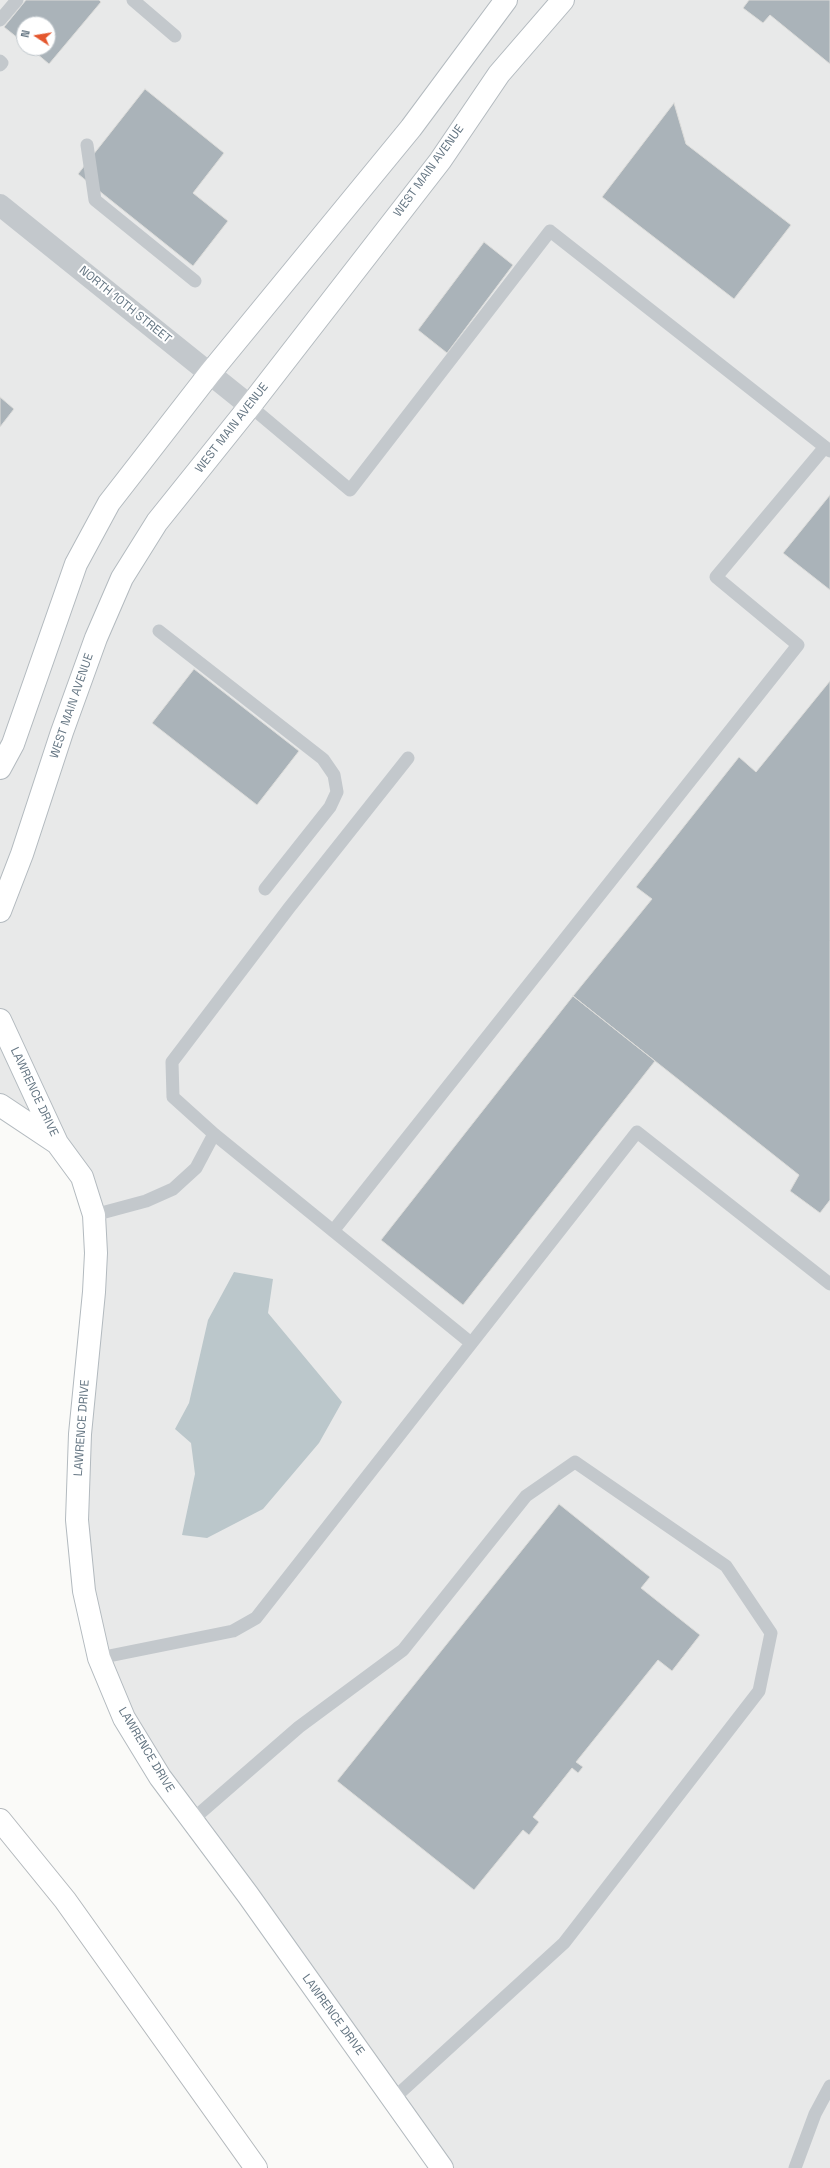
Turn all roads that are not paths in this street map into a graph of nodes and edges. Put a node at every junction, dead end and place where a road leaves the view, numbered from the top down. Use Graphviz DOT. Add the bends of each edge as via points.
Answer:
graph roads {
  1 [pos="17,0"];
  2 [pos="133,0"];
  3 [pos="506,0"];
  4 [pos="563,0"];
  5 [pos="0,20"];
  6 [pos="175,36"];
  7 [pos="0,62"];
  8 [pos="0,65"];
  9 [pos="87,145"];
  10 [pos="0,205"];
  11 [pos="195,280"];
  12 [pos="210,374"];
  13 [pos="250,406"];
  14 [pos="827,449"];
  15 [pos="159,631"];
  16 [pos="408,758"];
  17 [pos="0,768"];
  18 [pos="265,889"];
  19 [pos="0,911"];
  20 [pos="0,1020"];
  21 [pos="0,1105"];
  22 [pos="214,1134"];
  23 [pos="57,1143"];
  24 [pos="94,1216"];
  25 [pos="332,1231"];
  26 [pos="830,1284"];
  27 [pos="471,1343"];
  28 [pos="99,1658"];
  29 [pos="0,1820"];
  30 [pos="192,1820"];
  31 [pos="830,2086"];
  32 [pos="393,2100"];
  33 [pos="256,2168"];
  34 [pos="442,2168"];
  35 [pos="795,2168"];
  1 -- 5 [label="lane"];
  2 -- 6 [label="lane"];
  3 -- 12 [label="main road" via="411,128"];
  4 -- 13 [label="main road, WEST MAIN AVENUE" via="499,74 440,161"];
  7 -- 8 [label="lane"];
  9 -- 11 [label="lane" via="95,200"];
  10 -- 12 [label="street, NORTH 10TH STREET"];
  12 -- 13 [label="street, NORTH 10TH STREET"];
  12 -- 17 [label="main road" via="109,503 76,564 13,744"];
  13 -- 14 [label="lane" via="350,490 550,231"];
  13 -- 19 [label="main road, WEST MAIN AVENUE" via="156,522 122,578 93,645"];
  14 -- 25 [label="lane" via="716,577 798,645"];
  15 -- 18 [label="lane" via="323,759 334,775 336,792 330,807"];
  16 -- 22 [label="lane" via="172,1062 173,1097"];
  20 -- 23 [label="main road, LAWRENCE DRIVE"];
  21 -- 23 [label="main road, LAWRENCE DRIVE"];
  22 -- 24 [label="lane" via="196,1168 173,1189 146,1201"];
  22 -- 25 [label="lane"];
  23 -- 24 [label="main road, LAWRENCE DRIVE" via="82,1177"];
  24 -- 28 [label="main road, LAWRENCE DRIVE" via="94,1292 80,1434 77,1520 84,1591"];
  25 -- 27 [label="lane"];
  26 -- 27 [label="lane" via="637,1132"];
  27 -- 28 [label="lane" via="256,1618 233,1631"];
  28 -- 30 [label="main road, LAWRENCE DRIVE" via="124,1718 160,1777"];
  29 -- 33 [label="main road" via="65,1900"];
  30 -- 32 [label="main road, LAWRENCE DRIVE"];
  30 -- 32 [label="lane" via="299,1727 403,1650 526,1496 575,1462 726,1566 771,1633 759,1691 564,1943"];
  31 -- 35 [label="lane" via="815,2114"];
  32 -- 34 [label="main road, LAWRENCE DRIVE"];
}
